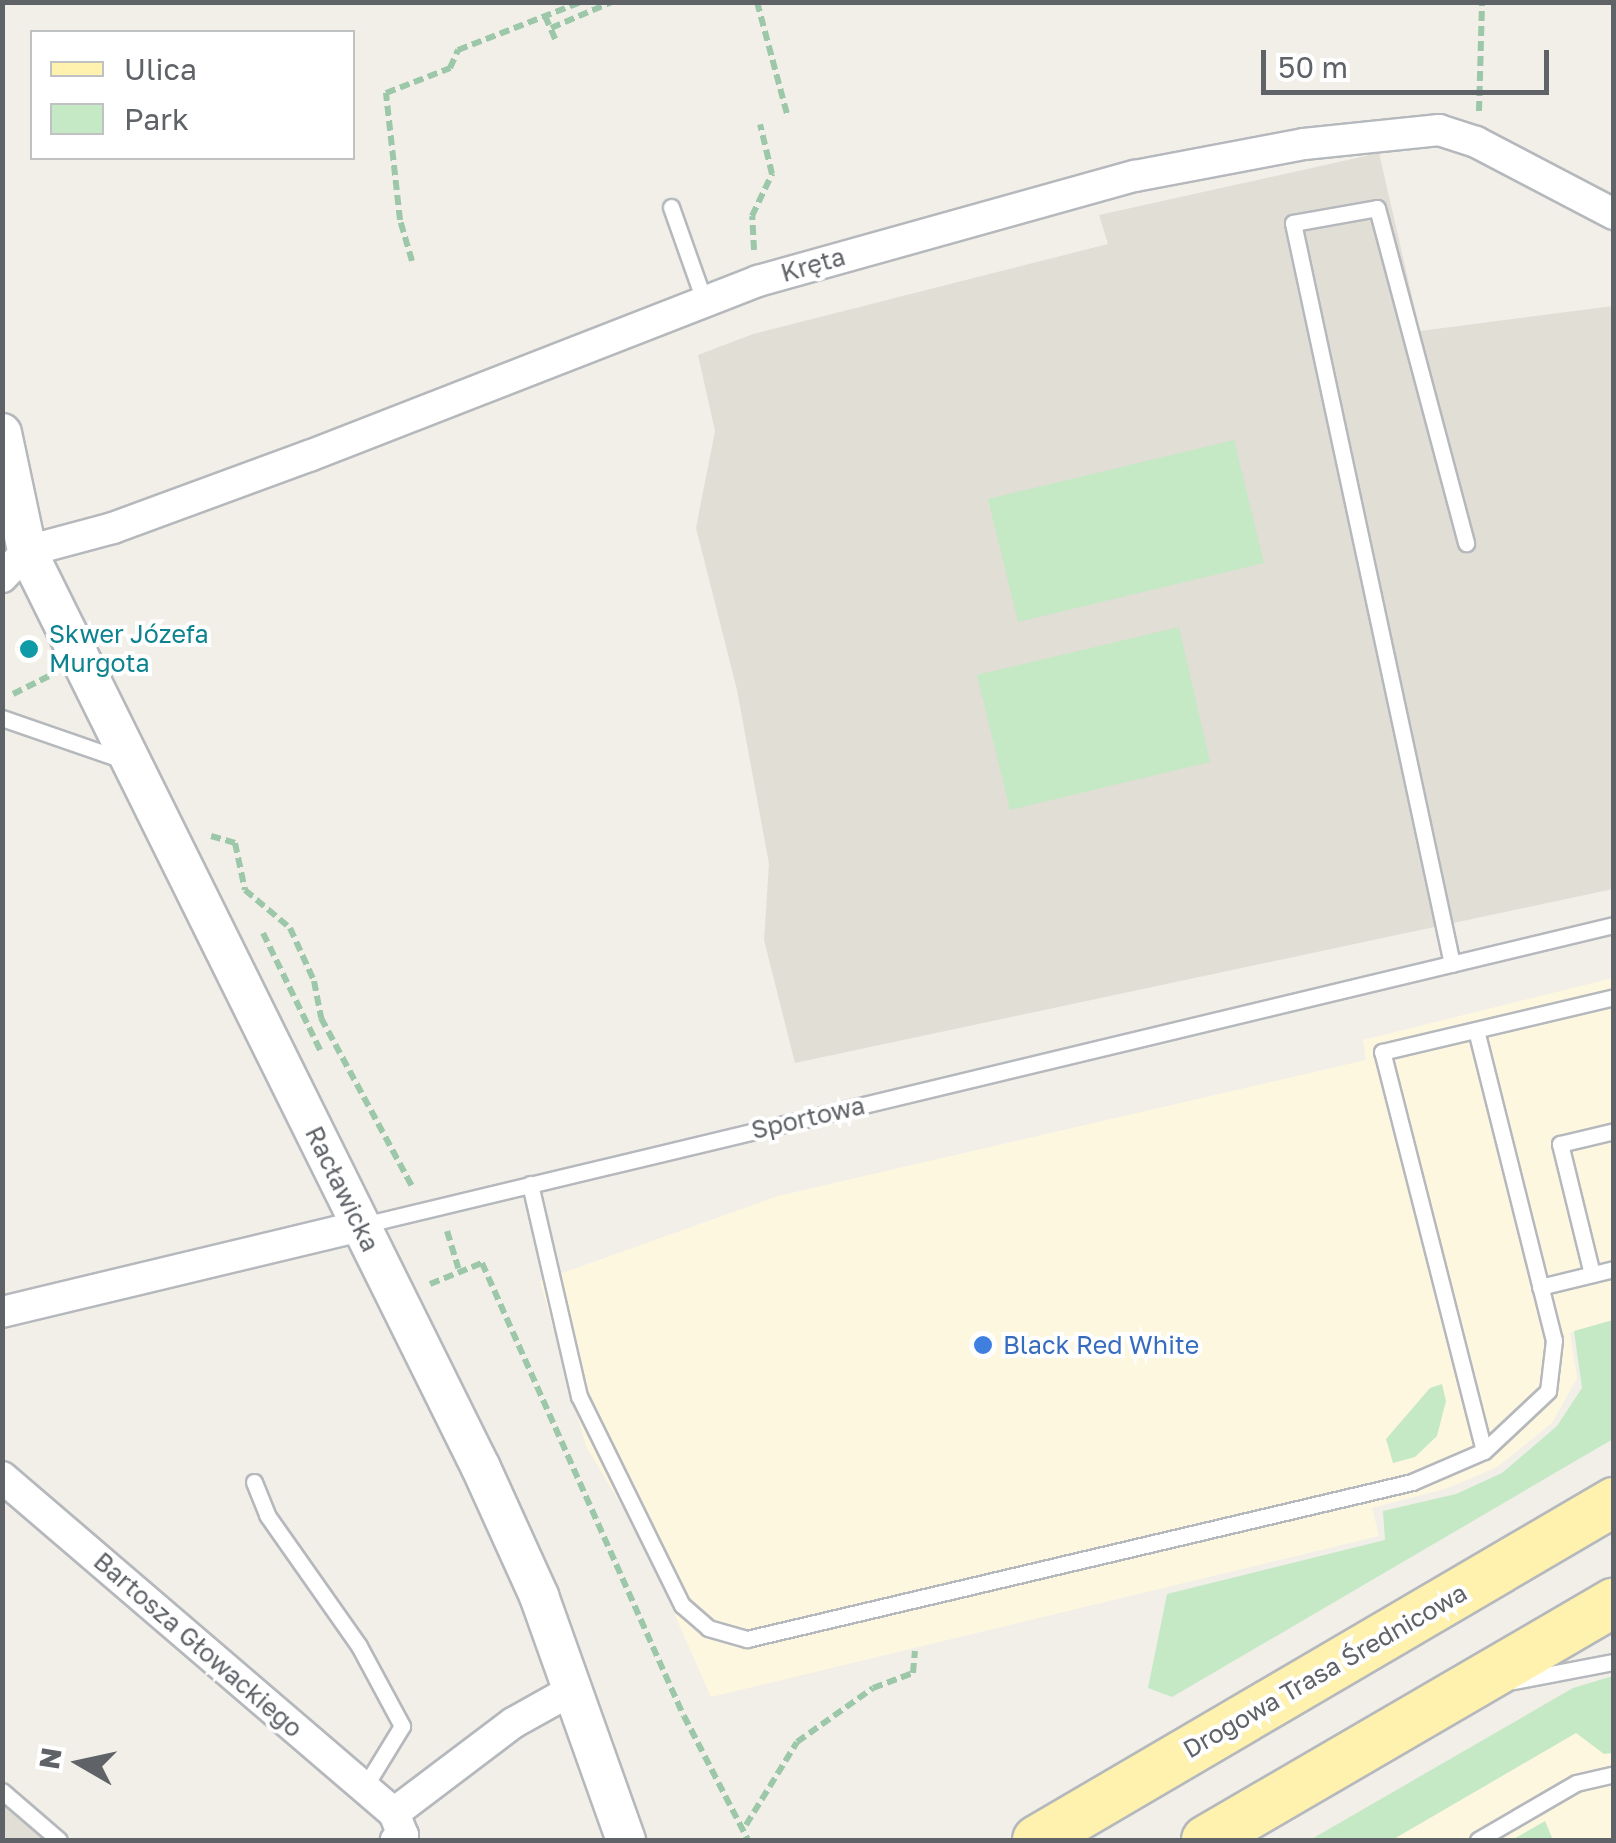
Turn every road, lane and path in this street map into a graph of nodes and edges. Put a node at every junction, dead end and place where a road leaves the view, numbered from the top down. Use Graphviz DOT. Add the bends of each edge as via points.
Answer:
graph roads {
  1 [pos="580,2"];
  2 [pos="612,2"];
  3 [pos="757,2"];
  4 [pos="1482,2"];
  5 [pos="546,16"];
  6 [pos="550,28"];
  7 [pos="556,41"];
  8 [pos="787,114"];
  9 [pos="760,124"];
  10 [pos="1471,140"];
  11 [pos="671,208"];
  12 [pos="1614,214"];
  13 [pos="412,260"];
  14 [pos="758,281"];
  15 [pos="704,300"];
  16 [pos="4,454"];
  17 [pos="1466,543"];
  18 [pos="15,564"];
  19 [pos="67,672"];
  20 [pos="2,694"];
  21 [pos="2,718"];
  22 [pos="136,764"];
  23 [pos="201,839"];
  24 [pos="1614,925"];
  25 [pos="1452,964"];
  26 [pos="1614,997"];
  27 [pos="1476,1030"];
  28 [pos="1614,1130"];
  29 [pos="530,1184"];
  30 [pos="412,1186"];
  31 [pos="440,1206"];
  32 [pos="359,1226"];
  33 [pos="1614,1269"];
  34 [pos="1592,1274"];
  35 [pos="1540,1287"];
  36 [pos="2,1312"];
  37 [pos="1484,1451"];
  38 [pos="2,1477"];
  39 [pos="254,1482"];
  40 [pos="1614,1502"];
  41 [pos="1614,1603"];
  42 [pos="915,1651"];
  43 [pos="1614,1662"];
  44 [pos="574,1689"];
  45 [pos="1470,1689"];
  46 [pos="1614,1774"];
  47 [pos="364,1788"];
  48 [pos="2,1791"];
  49 [pos="745,1826"];
  50 [pos="395,1827"];
  51 [pos="59,1840"];
  52 [pos="626,1840"];
  53 [pos="748,1840"];
  54 [pos="1036,1840"];
  55 [pos="1206,1840"];
  56 [pos="1478,1840"];
  1 -- 5 [label="path"];
  2 -- 6 [label="path"];
  3 -- 8 [label="path"];
  4 -- 10 [label="path" via="1480,106"];
  5 -- 6 [label="path"];
  5 -- 13 [label="path" via="458,50 450,68 386,92 400,220"];
  6 -- 7 [label="path"];
  9 -- 14 [label="path" via="772,174 752,216"];
  10 -- 12 [label="street, Kręta"];
  10 -- 14 [label="street, Kręta" via="1417,129 1135,176"];
  11 -- 15 [label="lane"];
  14 -- 15 [label="street, Kręta"];
  15 -- 18 [label="street, Kręta"];
  16 -- 18 [label="street, Racławicka"];
  17 -- 25 [label="lane" via="1377,208 1293,223"];
  18 -- 22 [label="street, Racławicka"];
  19 -- 20 [label="path"];
  21 -- 22 [label="lane"];
  22 -- 32 [label="street, Racławicka"];
  23 -- 30 [label="path" via="235,844 245,890 290,928 314,980 320,1018"];
  24 -- 25 [label="lane, Sportowa"];
  25 -- 29 [label="lane, Sportowa"];
  26 -- 27 [label="lane"];
  27 -- 35 [label="lane"];
  27 -- 37 [label="lane" via="1382,1052"];
  28 -- 34 [label="lane" via="1560,1144"];
  29 -- 31 [label="lane, Sportowa"];
  29 -- 37 [label="lane" via="579,1396 682,1605 708,1628 747,1639 1412,1482"];
  31 -- 32 [label="lane, Sportowa"];
  31 -- 49 [label="path" via="458,1268 482,1263 514,1325 684,1716"];
  32 -- 36 [label="street, Sportowa"];
  32 -- 44 [label="street, Racławicka" via="481,1468"];
  33 -- 34 [label="lane"];
  34 -- 35 [label="lane"];
  35 -- 37 [label="lane" via="1554,1340 1548,1391"];
  38 -- 47 [label="street, Bartosza Głowackiego"];
  39 -- 47 [label="lane" via="266,1515 358,1646 402,1726"];
  40 -- 54 [label="main road, Drogowa Trasa Średnicowa"];
  41 -- 45 [label="main road"];
  42 -- 49 [label="path" via="912,1673 872,1688 797,1742"];
  43 -- 45 [label="lane"];
  44 -- 50 [label="street, Bartosza Głowackiego" via="513,1723"];
  44 -- 52 [label="street, Racławicka"];
  45 -- 55 [label="main road"];
  46 -- 56 [label="lane" via="1576,1782"];
  47 -- 50 [label="street, Bartosza Głowackiego"];
  48 -- 51 [label="lane"];
  49 -- 53 [label="path"];
}
